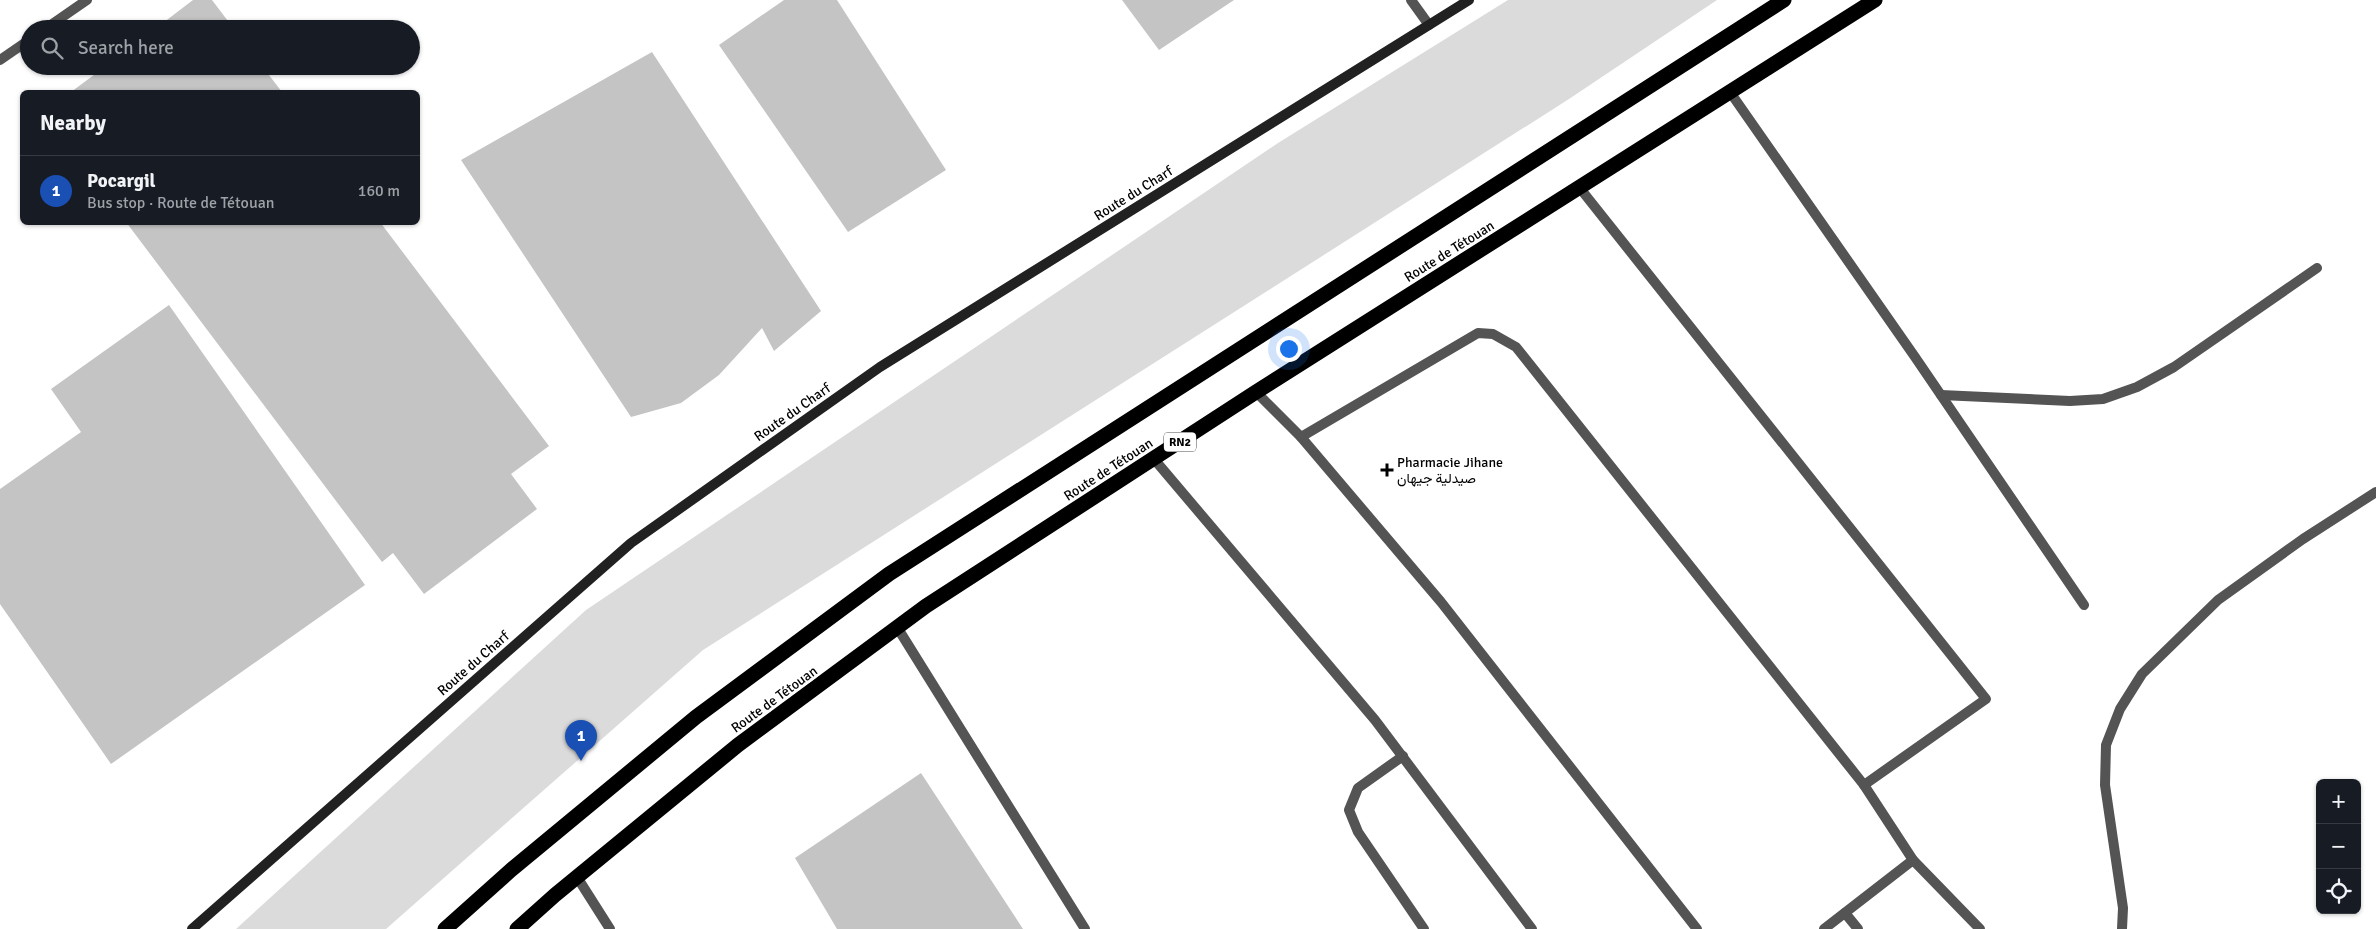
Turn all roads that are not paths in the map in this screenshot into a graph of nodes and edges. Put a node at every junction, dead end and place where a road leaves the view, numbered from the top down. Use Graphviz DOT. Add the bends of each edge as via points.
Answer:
graph roads {
  1 [pos="87,0"];
  2 [pos="1411,0"];
  3 [pos="1469,0"];
  4 [pos="1784,0"];
  5 [pos="1875,0"];
  6 [pos="58,20"];
  7 [pos="1428,25"];
  8 [pos="20,46"];
  9 [pos="0,60"];
  10 [pos="1730,92"];
  11 [pos="1579,187"];
  12 [pos="2317,268"];
  13 [pos="1256,392"];
  14 [pos="1942,395"];
  15 [pos="1301,437"];
  16 [pos="1154,459"];
  17 [pos="2376,492"];
  18 [pos="2084,605"];
  19 [pos="897,627"];
  20 [pos="1404,756"];
  21 [pos="1864,785"];
  22 [pos="1913,860"];
  23 [pos="577,877"];
  24 [pos="1845,913"];
  25 [pos="192,929"];
  26 [pos="445,929"];
  27 [pos="517,929"];
  28 [pos="610,929"];
  29 [pos="1085,929"];
  30 [pos="1424,929"];
  31 [pos="1532,929"];
  32 [pos="1697,929"];
  33 [pos="1824,929"];
  34 [pos="1858,929"];
  35 [pos="1980,929"];
  36 [pos="2122,929"];
  1 -- 6 [label="street"];
  2 -- 7 [label="street"];
  3 -- 7 [label="street, Route du Charf"];
  4 -- 26 [label="highway" via="889,574 696,717"];
  5 -- 10 [label="highway, Route de Tétouan / RN2"];
  7 -- 25 [label="street, Route du Charf" via="880,367 631,543"];
  8 -- 9 [label="street"];
  10 -- 11 [label="highway, Route de Tétouan / RN2"];
  10 -- 14 [label="street"];
  11 -- 13 [label="highway, Route de Tétouan / RN2"];
  11 -- 21 [label="street" via="1986,699"];
  12 -- 14 [label="street" via="2174,367 2137,387 2103,399 2070,401"];
  13 -- 15 [label="street"];
  13 -- 16 [label="highway, Route de Tétouan / RN2"];
  14 -- 18 [label="street"];
  15 -- 21 [label="street" via="1478,333 1504,339 1516,347"];
  15 -- 32 [label="street" via="1441,602"];
  16 -- 19 [label="highway, Route de Tétouan / RN2"];
  16 -- 20 [label="street"];
  17 -- 36 [label="street" via="2218,600 2142,674 2120,709 2106,745 2105,785 2123,908"];
  19 -- 23 [label="highway, Route de Tétouan / RN2" via="738,745"];
  19 -- 29 [label="street"];
  20 -- 30 [label="street" via="1358,788 1349,810 1358,832"];
  20 -- 31 [label="street"];
  21 -- 22 [label="street"];
  22 -- 24 [label="street"];
  22 -- 35 [label="street"];
  23 -- 27 [label="highway, Route de Tétouan / RN2"];
  23 -- 28 [label="street"];
  24 -- 33 [label="street"];
  24 -- 34 [label="street"];
}
